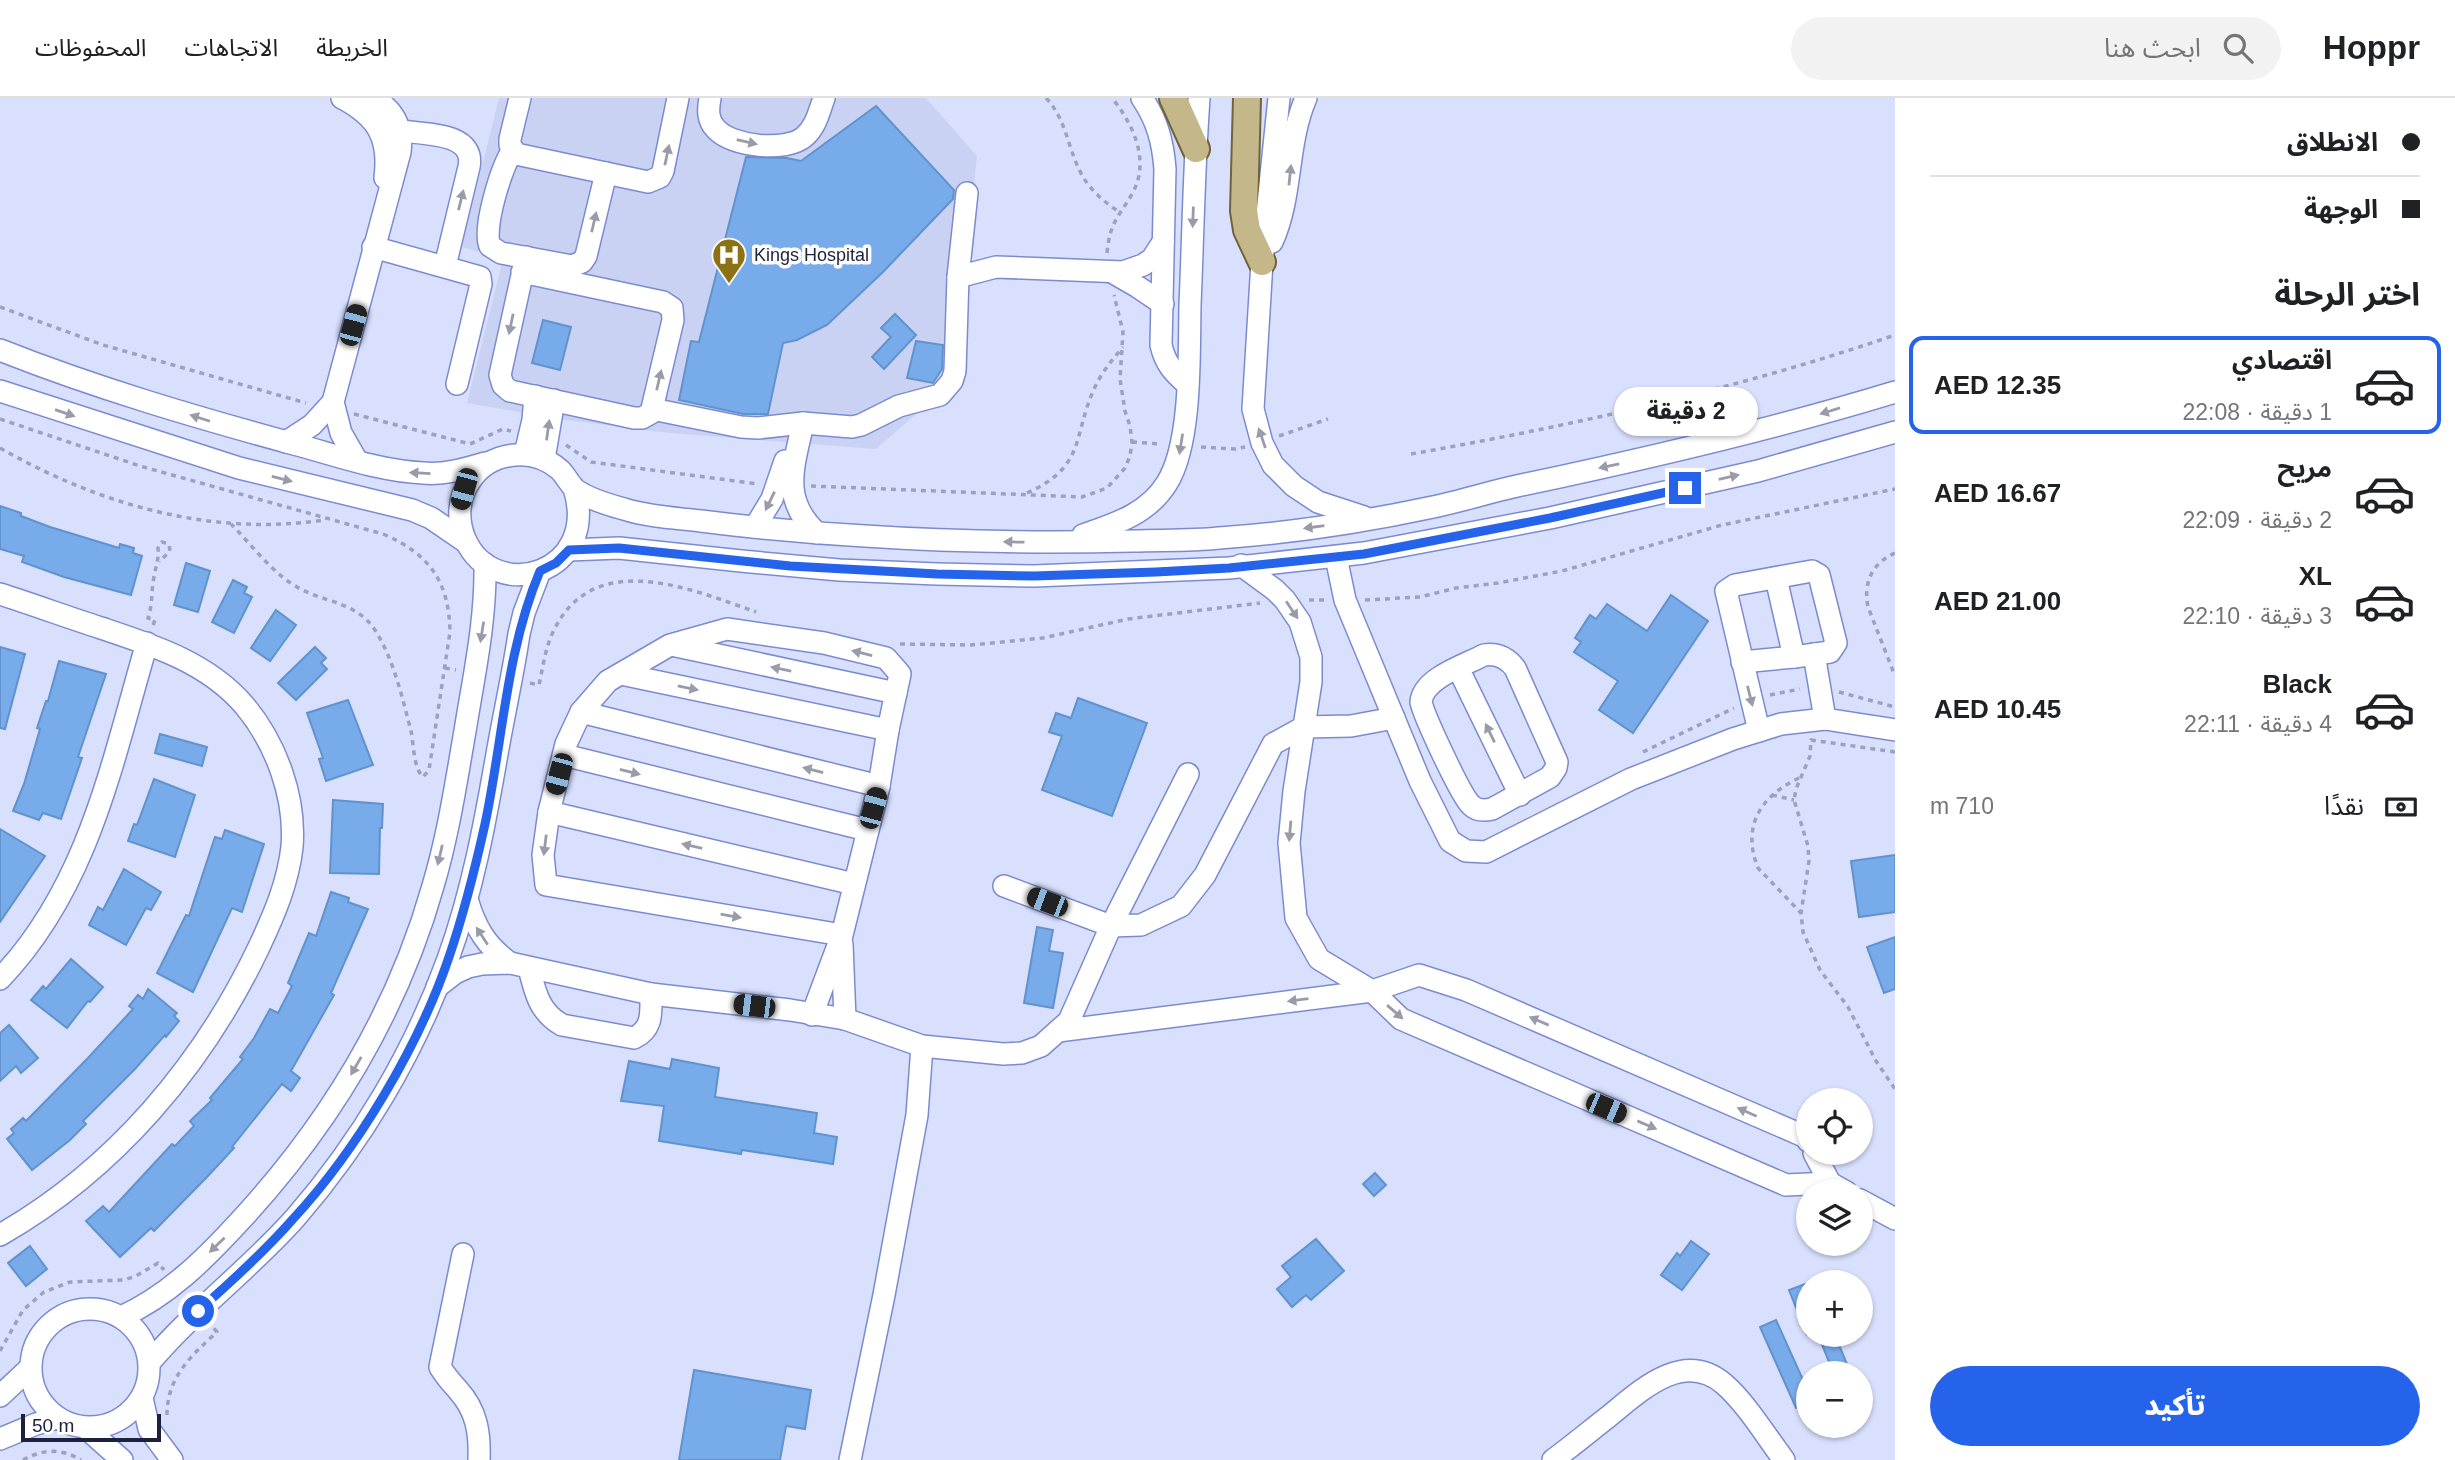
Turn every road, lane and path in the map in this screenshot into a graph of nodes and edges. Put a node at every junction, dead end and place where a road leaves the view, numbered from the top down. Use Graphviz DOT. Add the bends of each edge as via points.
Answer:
graph roads {
  1 [pos="342,98"];
  2 [pos="373,98"];
  3 [pos="520,98"];
  4 [pos="678,98"];
  5 [pos="710,98"];
  6 [pos="824,98"];
  7 [pos="1046,98"];
  8 [pos="1142,98"];
  9 [pos="1172,98"];
  10 [pos="1199,98"];
  11 [pos="1247,98"];
  12 [pos="1279,98"];
  13 [pos="1306,98"];
  14 [pos="1116,99"];
  15 [pos="400,131"];
  16 [pos="1196,149"];
  17 [pos="513,150"];
  18 [pos="606,173"];
  19 [pos="967,193"];
  20 [pos="1119,212"];
  21 [pos="380,222"];
  22 [pos="487,239"];
  23 [pos="1163,242"];
  24 [pos="373,247"];
  25 [pos="582,262"];
  26 [pos="1262,262"];
  27 [pos="524,264"];
  28 [pos="445,266"];
  29 [pos="1110,272"];
  30 [pos="475,274"];
  31 [pos="958,277"];
  32 [pos="604,290"];
  33 [pos="1163,304"];
  34 [pos="0,307"];
  35 [pos="1895,335"];
  36 [pos="1124,347"];
  37 [pos="0,350"];
  38 [pos="457,384"];
  39 [pos="1187,384"];
  40 [pos="0,391"];
  41 [pos="1895,392"];
  42 [pos="545,398"];
  43 [pos="332,407"];
  44 [pos="652,409"];
  45 [pos="0,419"];
  46 [pos="1328,419"];
  47 [pos="797,423"];
  48 [pos="1895,432"];
  49 [pos="286,442"];
  50 [pos="1132,442"];
  51 [pos="1262,443"];
  52 [pos="1181,445"];
  53 [pos="536,447"];
  54 [pos="0,448"];
  55 [pos="1411,454"];
  56 [pos="356,461"];
  57 [pos="487,463"];
  58 [pos="785,486"];
  59 [pos="574,488"];
  60 [pos="1895,489"];
  61 [pos="1026,494"];
  62 [pos="326,519"];
  63 [pos="1370,519"];
  64 [pos="231,524"];
  65 [pos="755,527"];
  66 [pos="817,533"];
  67 [pos="466,542"];
  68 [pos="1061,542"];
  69 [pos="569,550"];
  70 [pos="1895,552"];
  71 [pos="1336,557"];
  72 [pos="159,562"];
  73 [pos="485,564"];
  74 [pos="1241,565"];
  75 [pos="540,571"];
  76 [pos="1776,578"];
  77 [pos="0,594"];
  78 [pos="1285,600"];
  79 [pos="1345,600"];
  80 [pos="759,612"];
  81 [pos="147,643"];
  82 [pos="897,644"];
  83 [pos="670,645"];
  84 [pos="1804,656"];
  85 [pos="1742,662"];
  86 [pos="445,668"];
  87 [pos="1458,668"];
  88 [pos="475,674"];
  89 [pos="621,674"];
  90 [pos="1895,676"];
  91 [pos="511,680"];
  92 [pos="896,693"];
  93 [pos="580,712"];
  94 [pos="1394,718"];
  95 [pos="1825,719"];
  96 [pos="1304,727"];
  97 [pos="1432,729"];
  98 [pos="888,730"];
  99 [pos="1895,730"];
  100 [pos="1759,731"];
  101 [pos="1405,743"];
  102 [pos="1895,752"];
  103 [pos="564,755"];
  104 [pos="1188,775"];
  105 [pos="1801,778"];
  106 [pos="879,786"];
  107 [pos="1461,791"];
  108 [pos="1772,794"];
  109 [pos="1520,795"];
  110 [pos="1794,800"];
  111 [pos="1432,804"];
  112 [pos="549,812"];
  113 [pos="867,831"];
  114 [pos="854,884"];
  115 [pos="1004,886"];
  116 [pos="467,899"];
  117 [pos="1801,913"];
  118 [pos="1111,926"];
  119 [pos="842,935"];
  120 [pos="520,966"];
  121 [pos="0,979"];
  122 [pos="437,987"];
  123 [pos="1372,991"];
  124 [pos="651,994"];
  125 [pos="812,1015"];
  126 [pos="845,1019"];
  127 [pos="1058,1031"];
  128 [pos="922,1046"];
  129 [pos="1895,1089"];
  130 [pos="1796,1133"];
  131 [pos="1796,1186"];
  132 [pos="1873,1207"];
  133 [pos="1895,1219"];
  134 [pos="2,1231"];
  135 [pos="463,1254"];
  136 [pos="121,1317"];
  137 [pos="150,1362"];
  138 [pos="30,1368"];
  139 [pos="0,1396"];
  140 [pos="142,1398"];
  141 [pos="57,1418"];
  142 [pos="86,1428"];
  143 [pos="0,1439"];
  144 [pos="23,1460"];
  145 [pos="81,1460"];
  146 [pos="122,1460"];
  147 [pos="172,1460"];
  148 [pos="479,1460"];
  149 [pos="850,1460"];
  150 [pos="1553,1460"];
  151 [pos="1784,1460"];
  1 -- 21 [label="street" via="370,117 384,140"];
  2 -- 15 [label="street" via="391,111"];
  3 -- 17 [label="street" via="510,139"];
  18 -- 4 [label="street, one-way" via="648,182 660,177"];
  5 -- 6 [label="street, one-way" via="710,120 722,135 782,147 799,141 812,129"];
  7 -- 20 [label="path" via="1060,117 1086,181"];
  8 -- 23 [label="street" via="1164,148"];
  9 -- 16 [label="main road"];
  10 -- 16 [label="street"];
  11 -- 26 [label="main road" via="1244,211"];
  12 -- 26 [label="street"];
  26 -- 13 [label="street, one-way" via="1284,205 1294,134"];
  14 -- 20 [label="path" via="1139,153 1137,181"];
  15 -- 21 [label="street" via="400,152"];
  28 -- 15 [label="street, one-way" via="470,156 456,140"];
  16 -- 39 [label="street, one-way"];
  17 -- 18 [label="street"];
  17 -- 22 [label="street" via="504,163"];
  25 -- 18 [label="street, one-way"];
  19 -- 31 [label="street"];
  20 -- 29 [label="path" via="1108,241"];
  21 -- 24 [label="street"];
  22 -- 27 [label="street" via="495,250"];
  22 -- 30 [label="street"];
  23 -- 29 [label="street" via="1143,265"];
  23 -- 33 [label="street"];
  24 -- 28 [label="street"];
  24 -- 43 [label="street"];
  25 -- 27 [label="street" via="572,266"];
  25 -- 32 [label="street"];
  51 -- 26 [label="street, one-way" via="1253,400"];
  27 -- 32 [label="street"];
  27 -- 42 [label="street, one-way" via="500,380 510,391"];
  28 -- 30 [label="street"];
  29 -- 31 [label="street" via="996,267"];
  29 -- 33 [label="street"];
  29 -- 36 [label="path"];
  30 -- 38 [label="street" via="481,284"];
  31 -- 47 [label="street" via="955,371 947,389 861,425"];
  44 -- 32 [label="street, one-way" via="672,308"];
  33 -- 39 [label="street" via="1164,358"];
  34 -- 43 [label="path" via="103,345"];
  35 -- 55 [label="path" via="1650,405"];
  36 -- 50 [label="path" via="1122,395"];
  36 -- 61 [label="path" via="1094,388 1081,436 1066,466"];
  49 -- 37 [label="street, one-way"];
  39 -- 52 [label="street, one-way"];
  40 -- 67 [label="street, one-way" via="239,468 412,510"];
  41 -- 63 [label="street, one-way" via="1730,439"];
  42 -- 44 [label="street" via="634,418 647,416"];
  42 -- 53 [label="street"];
  43 -- 49 [label="street"];
  43 -- 53 [label="path" via="470,444 503,429"];
  43 -- 56 [label="street"];
  44 -- 47 [label="street" via="741,427"];
  45 -- 62 [label="path" via="140,466"];
  46 -- 51 [label="path"];
  47 -- 58 [label="street" via="786,458"];
  71 -- 48 [label="street, one-way" via="1661,494"];
  49 -- 56 [label="street"];
  50 -- 52 [label="path"];
  50 -- 61 [label="path" via="1118,479 1095,494"];
  51 -- 52 [label="path" via="1235,449"];
  51 -- 63 [label="street" via="1273,465 1294,486 1318,502"];
  52 -- 68 [label="street" via="1177,464 1151,503 1132,517"];
  53 -- 57 [label="street"];
  53 -- 58 [label="path" via="570,447 591,462"];
  53 -- 59 [label="street"];
  54 -- 64 [label="path" via="116,499"];
  57 -- 56 [label="street, one-way" via="426,474"];
  57 -- 67 [label="street" via="464,489 460,524"];
  58 -- 61 [label="path"];
  58 -- 65 [label="street, one-way"];
  58 -- 66 [label="street"];
  59 -- 65 [label="street" via="627,510"];
  59 -- 69 [label="street" via="580,520"];
  60 -- 79 [label="path" via="1723,526 1530,578 1420,597"];
  62 -- 64 [label="path" via="279,525"];
  62 -- 86 [label="path" via="403,542 434,571 450,610"];
  63 -- 68 [label="street, one-way" via="1219,538"];
  64 -- 86 [label="path" via="284,578 310,594 352,608 374,628 395,675 423,777 429,769"];
  65 -- 66 [label="street"];
  68 -- 66 [label="street, one-way"];
  67 -- 73 [label="street"];
  69 -- 74 [label="street" via="619,548 937,574 1034,576"];
  69 -- 75 [label="street"];
  70 -- 90 [label="path" via="1874,569 1866,597"];
  71 -- 74 [label="street"];
  71 -- 79 [label="street"];
  72 -- 72 [label="path" via="170,551 166,542 158,548"];
  72 -- 81 [label="path" via="148,618 155,620"];
  73 -- 75 [label="street" via="521,575"];
  73 -- 88 [label="street, one-way" via="484,621"];
  74 -- 78 [label="street"];
  75 -- 91 [label="street" via="521,623"];
  76 -- 84 [label="street"];
  76 -- 84 [label="street" via="1812,570 1818,575 1836,643 1830,652"];
  76 -- 85 [label="street" via="1735,585 1726,592"];
  77 -- 81 [label="street"];
  78 -- 79 [label="path"];
  78 -- 82 [label="path" via="1128,620 1043,638 971,645"];
  78 -- 96 [label="street, one-way" via="1300,622 1311,657"];
  79 -- 94 [label="street"];
  80 -- 91 [label="path" via="668,583 610,583 577,601 564,615 546,648 539,685"];
  81 -- 121 [label="street" via="83,853 36,935"];
  81 -- 134 [label="street" via="216,679 243,704 265,734 282,769 290,807 292,846 286,884 242,982 206,1042 163,1097 116,1148 63,1193"];
  83 -- 89 [label="street"];
  92 -- 83 [label="street, one-way"];
  92 -- 83 [label="street, one-way" via="900,674 886,658 824,643 727,629"];
  84 -- 85 [label="street"];
  84 -- 95 [label="street"];
  85 -- 100 [label="street, one-way"];
  86 -- 88 [label="path"];
  87 -- 97 [label="street" via="1424,690 1422,707"];
  109 -- 87 [label="street, one-way"];
  87 -- 109 [label="street" via="1489,654 1504,658 1515,668 1556,762 1550,777"];
  88 -- 136 [label="street, one-way" via="433,886 409,958 378,1028 327,1113 254,1206 175,1284"];
  89 -- 93 [label="street" via="608,681"];
  89 -- 98 [label="street, one-way"];
  91 -- 116 [label="street"];
  92 -- 98 [label="street"];
  93 -- 103 [label="street"];
  106 -- 93 [label="street, one-way"];
  94 -- 96 [label="street" via="1351,726"];
  94 -- 101 [label="street"];
  95 -- 99 [label="street"];
  95 -- 100 [label="street"];
  96 -- 118 [label="street" via="1273,744 1205,875 1181,906 1141,925"];
  96 -- 123 [label="street, one-way" via="1289,843 1296,918 1319,959"];
  97 -- 101 [label="street"];
  97 -- 107 [label="street"];
  98 -- 106 [label="street"];
  100 -- 111 [label="street" via="1631,779 1486,852 1466,851 1450,841"];
  101 -- 111 [label="street"];
  102 -- 105 [label="path" via="1811,740"];
  103 -- 112 [label="street"];
  103 -- 113 [label="street, one-way"];
  104 -- 118 [label="street"];
  105 -- 108 [label="path"];
  105 -- 110 [label="path"];
  106 -- 113 [label="street"];
  107 -- 109 [label="street" via="1471,806 1481,810"];
  107 -- 111 [label="street"];
  108 -- 110 [label="path"];
  108 -- 117 [label="path" via="1753,826 1754,859 1764,876"];
  110 -- 117 [label="path" via="1809,861"];
  114 -- 112 [label="street, one-way"];
  112 -- 119 [label="street, one-way" via="543,855 546,885"];
  113 -- 114 [label="street"];
  114 -- 119 [label="street"];
  115 -- 118 [label="street"];
  120 -- 116 [label="street, one-way" via="499,956 480,935"];
  116 -- 122 [label="street"];
  117 -- 129 [label="path" via="1820,970 1848,1007"];
  118 -- 127 [label="street" via="1078,1005"];
  119 -- 125 [label="street"];
  119 -- 126 [label="street"];
  120 -- 122 [label="street" via="468,967"];
  120 -- 124 [label="street"];
  120 -- 124 [label="street" via="540,1005 562,1026 634,1038 650,1022"];
  122 -- 137 [label="street" via="407,1053 337,1166 259,1256"];
  123 -- 127 [label="street, one-way"];
  130 -- 123 [label="street, one-way" via="1466,990 1419,975"];
  123 -- 131 [label="street, one-way" via="1401,1019"];
  124 -- 125 [label="street"];
  125 -- 126 [label="street"];
  126 -- 128 [label="street"];
  127 -- 128 [label="street" via="1041,1046 1023,1053"];
  128 -- 149 [label="street" via="917,1115"];
  132 -- 133 [label="street"];
  135 -- 148 [label="street" via="440,1367 472,1409 480,1434"];
  136 -- 137 [label="street" via="145,1344"];
  136 -- 138 [label="street" via="102,1309 80,1309 61,1316 44,1329"];
  137 -- 140 [label="street"];
  138 -- 139 [label="street"];
  138 -- 141 [label="street" via="33,1387"];
  140 -- 142 [label="street" via="118,1421"];
  140 -- 147 [label="street" via="149,1429"];
  141 -- 142 [label="street"];
  141 -- 143 [label="street"];
  142 -- 146 [label="street"];
  144 -- 145 [label="path" via="47,1451 69,1453"];
  150 -- 151 [label="street" via="1650,1382 1683,1371 1709,1374 1723,1384"];
}
